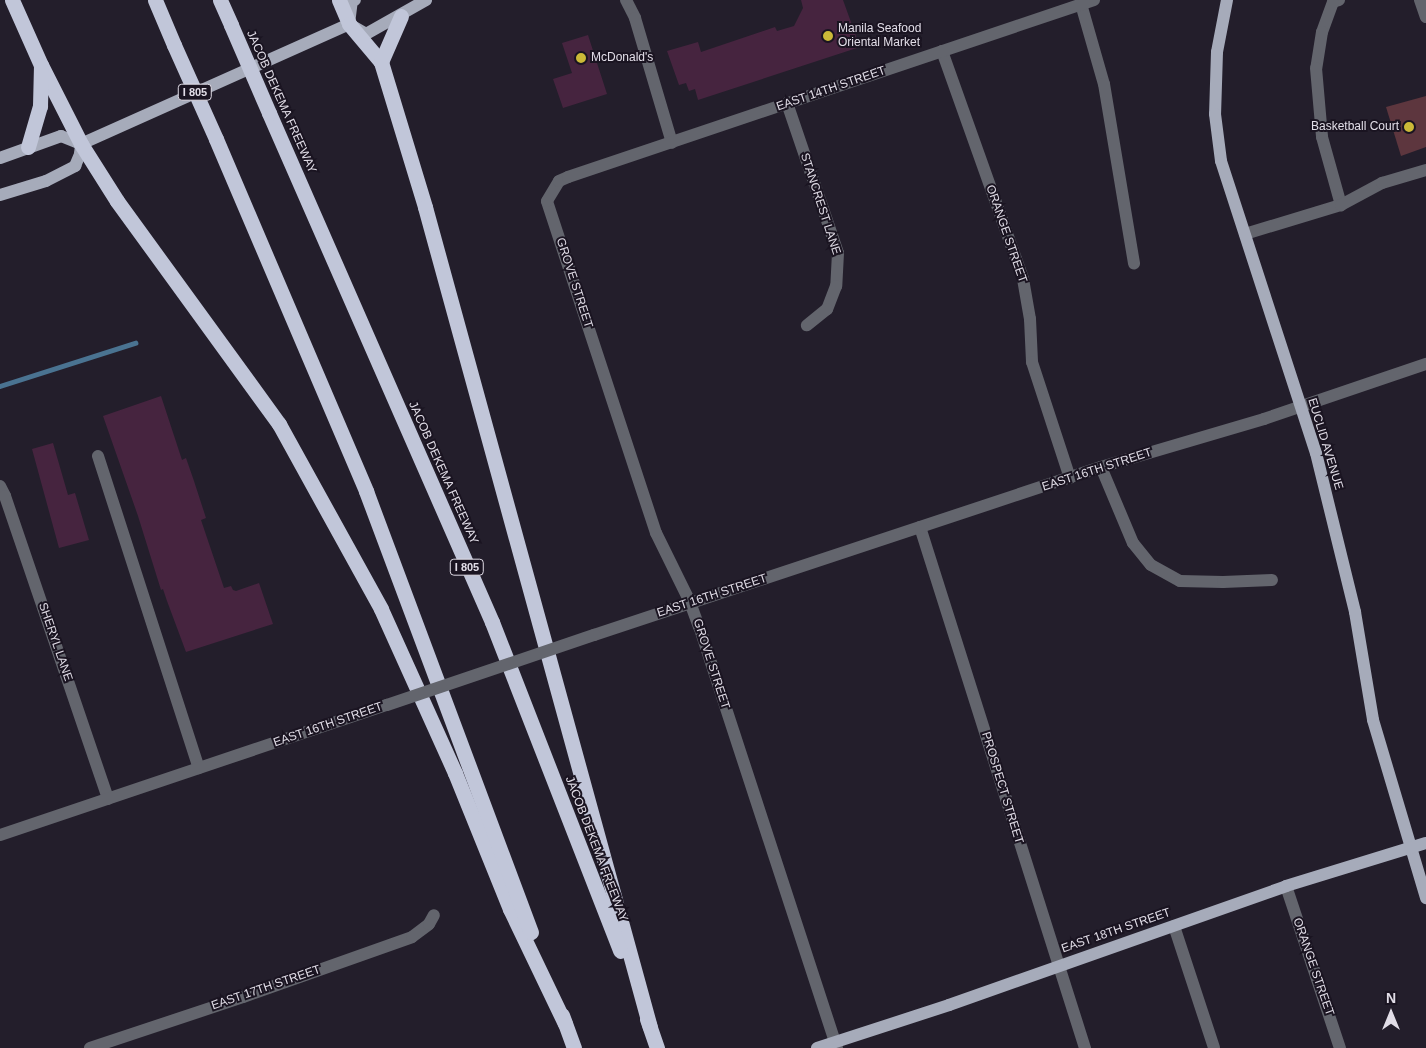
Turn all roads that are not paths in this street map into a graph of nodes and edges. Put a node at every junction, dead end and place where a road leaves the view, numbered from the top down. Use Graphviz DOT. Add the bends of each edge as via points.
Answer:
graph roads {
  1 [pos="12,0"];
  2 [pos="154,0"];
  3 [pos="220,0"];
  4 [pos="339,0"];
  5 [pos="355,0"];
  6 [pos="426,0"];
  7 [pos="626,0"];
  8 [pos="1094,0"];
  9 [pos="1227,0"];
  10 [pos="1339,0"];
  11 [pos="1420,0"];
  12 [pos="1081,4"];
  13 [pos="401,16"];
  14 [pos="1426,17"];
  15 [pos="349,24"];
  16 [pos="942,51"];
  17 [pos="381,62"];
  18 [pos="41,64"];
  19 [pos="787,103"];
  20 [pos="672,143"];
  21 [pos="81,144"];
  22 [pos="28,147"];
  23 [pos="0,158"];
  24 [pos="1426,170"];
  25 [pos="568,177"];
  26 [pos="0,195"];
  27 [pos="1341,205"];
  28 [pos="1245,234"];
  29 [pos="1134,264"];
  30 [pos="807,325"];
  31 [pos="1426,364"];
  32 [pos="1300,407"];
  33 [pos="98,456"];
  34 [pos="1101,467"];
  35 [pos="1070,478"];
  36 [pos="0,486"];
  37 [pos="920,527"];
  38 [pos="1272,580"];
  39 [pos="690,602"];
  40 [pos="199,768"];
  41 [pos="108,799"];
  42 [pos="0,835"];
  43 [pos="1426,843"];
  44 [pos="1412,848"];
  45 [pos="1286,886"];
  46 [pos="1426,898"];
  47 [pos="434,915"];
  48 [pos="1174,926"];
  49 [pos="1058,966"];
  50 [pos="566,1024"];
  51 [pos="650,1026"];
  52 [pos="836,1045"];
  53 [pos="90,1048"];
  54 [pos="574,1048"];
  55 [pos="657,1048"];
  56 [pos="817,1048"];
  57 [pos="1085,1048"];
  58 [pos="1214,1048"];
  59 [pos="1340,1048"];
  1 -- 18 [label="highway"];
  2 -- 50 [label="highway, I 805, bridge" via="366,491"];
  3 -- 51 [label="highway, JACOB DEKEMA FREEWAY / I 805, bridge" via="492,622"];
  4 -- 15 [label="highway"];
  5 -- 15 [label="main road" via="352,1"];
  6 -- 13 [label="main road"];
  7 -- 20 [label="street" via="635,18"];
  8 -- 12 [label="street, EAST 14TH STREET"];
  9 -- 28 [label="main road, EUCLID AVENUE" via="1217,52 1215,114 1221,161"];
  10 -- 27 [label="street" via="1333,2 1322,32 1316,68 1322,136"];
  11 -- 14 [label="street"];
  12 -- 16 [label="street, EAST 14TH STREET"];
  12 -- 29 [label="street" via="1104,84"];
  13 -- 15 [label="main road" via="366,34"];
  13 -- 17 [label="highway"];
  15 -- 17 [label="highway"];
  15 -- 21 [label="main road"];
  16 -- 19 [label="street, EAST 14TH STREET"];
  16 -- 35 [label="street, ORANGE STREET" via="1022,279 1030,319 1032,362"];
  17 -- 51 [label="highway" via="425,206"];
  18 -- 21 [label="highway"];
  18 -- 22 [label="highway" via="40,106"];
  19 -- 20 [label="street, EAST 14TH STREET"];
  19 -- 30 [label="street, STANCREST LANE" via="838,253 836,286 827,309"];
  20 -- 25 [label="street, EAST 14TH STREET"];
  21 -- 22 [label="main road" via="61,136"];
  21 -- 26 [label="main road" via="75,166 46,180"];
  21 -- 50 [label="highway" via="118,201 279,424 372,592 455,773 510,908"];
  22 -- 23 [label="main road"];
  24 -- 27 [label="street" via="1382,182"];
  25 -- 39 [label="street, GROVE STREET" via="559,181 548,201 656,533"];
  27 -- 28 [label="street"];
  28 -- 32 [label="main road, EUCLID AVENUE"];
  31 -- 32 [label="street, EAST 16TH STREET"];
  32 -- 34 [label="street, EAST 16TH STREET"];
  32 -- 44 [label="main road, EUCLID AVENUE" via="1316,453 1355,612 1373,720"];
  33 -- 40 [label="street"];
  34 -- 35 [label="street, EAST 16TH STREET"];
  34 -- 38 [label="street" via="1133,543 1151,565 1180,581"];
  35 -- 37 [label="street, EAST 16TH STREET"];
  36 -- 41 [label="street, SHERYL LANE"];
  37 -- 39 [label="street, EAST 16TH STREET" via="778,576"];
  37 -- 49 [label="street, PROSPECT STREET"];
  39 -- 40 [label="street, EAST 16TH STREET, bridge"];
  39 -- 52 [label="street, GROVE STREET"];
  40 -- 41 [label="street, EAST 16TH STREET"];
  41 -- 42 [label="street, EAST 16TH STREET"];
  43 -- 44 [label="main road, EAST 18TH STREET"];
  44 -- 45 [label="main road, EAST 18TH STREET"];
  44 -- 46 [label="main road, EUCLID AVENUE"];
  45 -- 48 [label="main road, EAST 18TH STREET"];
  45 -- 59 [label="street, ORANGE STREET"];
  47 -- 53 [label="street, EAST 17TH STREET" via="430,924 412,937"];
  48 -- 49 [label="main road, EAST 18TH STREET"];
  48 -- 58 [label="street"];
  49 -- 52 [label="main road, EAST 18TH STREET"];
  49 -- 57 [label="street, PROSPECT STREET"];
  50 -- 54 [label="highway, I 805"];
  51 -- 55 [label="highway, JACOB DEKEMA FREEWAY / I 805"];
  52 -- 56 [label="main road, EAST 18TH STREET"];
}
